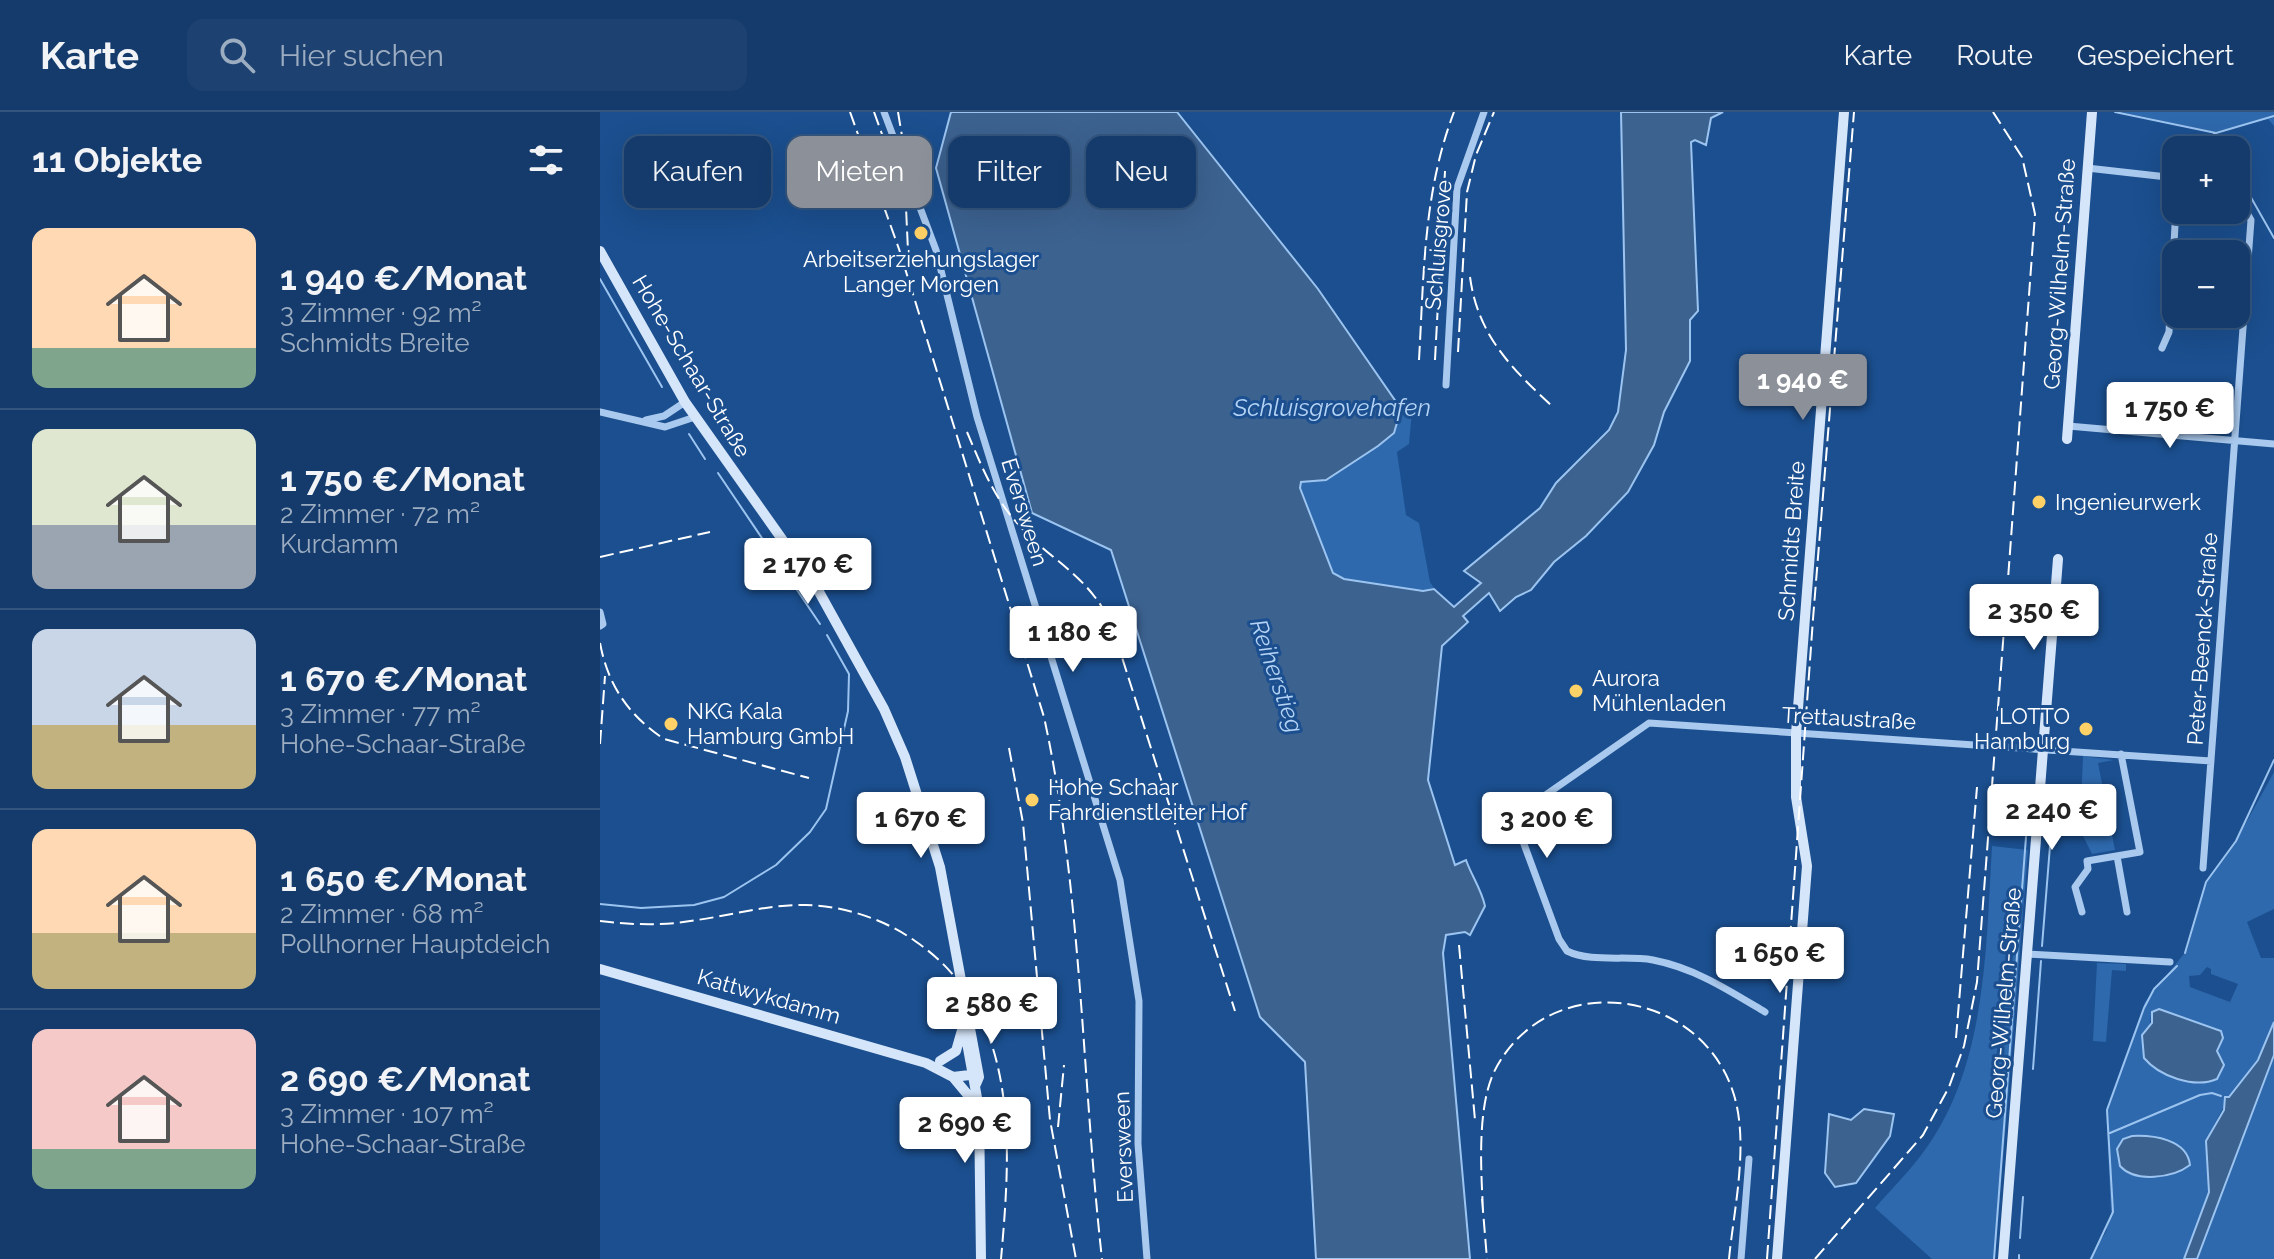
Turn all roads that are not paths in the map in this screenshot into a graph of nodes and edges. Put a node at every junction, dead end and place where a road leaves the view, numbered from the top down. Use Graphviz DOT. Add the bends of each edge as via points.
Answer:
graph roads {
  1 [pos="884,112"];
  2 [pos="1484,112"];
  3 [pos="1844,112"];
  4 [pos="2092,112"];
  5 [pos="2087,168"];
  6 [pos="2162,176"];
  7 [pos="2250,218"];
  8 [pos="2175,224"];
  9 [pos="600,251"];
  10 [pos="2162,348"];
  11 [pos="1446,385"];
  12 [pos="685,402"];
  13 [pos="600,412"];
  14 [pos="620,417"];
  15 [pos="695,417"];
  16 [pos="2068,426"];
  17 [pos="2067,439"];
  18 [pos="2235,441"];
  19 [pos="2274,444"];
  20 [pos="2058,559"];
  21 [pos="600,612"];
  22 [pos="600,626"];
  23 [pos="1796,734"];
  24 [pos="2043,748"];
  25 [pos="2121,754"];
  26 [pos="2211,761"];
  27 [pos="2117,856"];
  28 [pos="2203,868"];
  29 [pos="2082,912"];
  30 [pos="2127,912"];
  31 [pos="2027,954"];
  32 [pos="2170,962"];
  33 [pos="600,969"];
  34 [pos="965,1004"];
  35 [pos="1765,1012"];
  36 [pos="940,1061"];
  37 [pos="926,1063"];
  38 [pos="975,1072"];
  39 [pos="953,1077"];
  40 [pos="979,1109"];
  41 [pos="1749,1159"];
  42 [pos="981,1259"];
  43 [pos="1147,1259"];
  44 [pos="1741,1259"];
  45 [pos="1777,1259"];
  46 [pos="2003,1259"];
  1 -- 43 [label="street, Eversween" via="936,250 977,417 1122,892 1139,1001 1138,1144"];
  2 -- 11 [label="street, Schluisgrove" via="1457,188"];
  3 -- 23 [label="main road, Schmidts Breite"];
  4 -- 5 [label="main road, Georg-Wilhelm-Straße"];
  5 -- 6 [label="street"];
  5 -- 16 [label="main road, Georg-Wilhelm-Straße"];
  7 -- 18 [label="street, Peter-Beenck-Straße"];
  8 -- 10 [label="street" via="2169,332"];
  9 -- 12 [label="main road, Hohe-Schaar-Straße"];
  12 -- 14 [label="street" via="656,420"];
  12 -- 15 [label="main road, Hohe-Schaar-Straße"];
  13 -- 14 [label="street"];
  14 -- 15 [label="street" via="665,427"];
  15 -- 34 [label="main road, Hohe-Schaar-Straße" via="818,590 884,709 936,852"];
  16 -- 17 [label="main road, Georg-Wilhelm-Straße"];
  16 -- 18 [label="street"];
  18 -- 19 [label="street"];
  18 -- 26 [label="street, Peter-Beenck-Straße"];
  20 -- 24 [label="main road, Georg-Wilhelm-Straße"];
  21 -- 22 [label="street"];
  23 -- 24 [label="street, Trettaustraße"];
  23 -- 35 [label="street, Trettaustraße" via="1649,723 1514,817 1567,951 1680,967"];
  23 -- 45 [label="main road, Schmidts Breite" via="1796,797 1807,866"];
  24 -- 25 [label="street, Trettaustraße"];
  24 -- 31 [label="main road, Georg-Wilhelm-Straße"];
  25 -- 26 [label="street, Trettaustraße"];
  25 -- 27 [label="street" via="2140,852"];
  26 -- 28 [label="street, Peter-Beenck-Straße"];
  27 -- 29 [label="street" via="2087,861 2088,869 2075,887"];
  27 -- 30 [label="street"];
  31 -- 32 [label="street"];
  31 -- 46 [label="main road, Georg-Wilhelm-Straße"];
  33 -- 37 [label="main road, Kattwykdamm"];
  34 -- 36 [label="main road" via="958,1048"];
  34 -- 38 [label="main road, Hohe-Schaar-Straße"];
  36 -- 37 [label="main road, Kattwykdamm"];
  36 -- 38 [label="main road, Kattwykdamm"];
  37 -- 39 [label="main road, Kattwykdamm"];
  38 -- 39 [label="main road"];
  38 -- 40 [label="main road, Hohe-Schaar-Straße"];
  39 -- 40 [label="main road"];
  40 -- 42 [label="main road, Hohe-Schaar-Straße"];
  41 -- 44 [label="street"];
}
